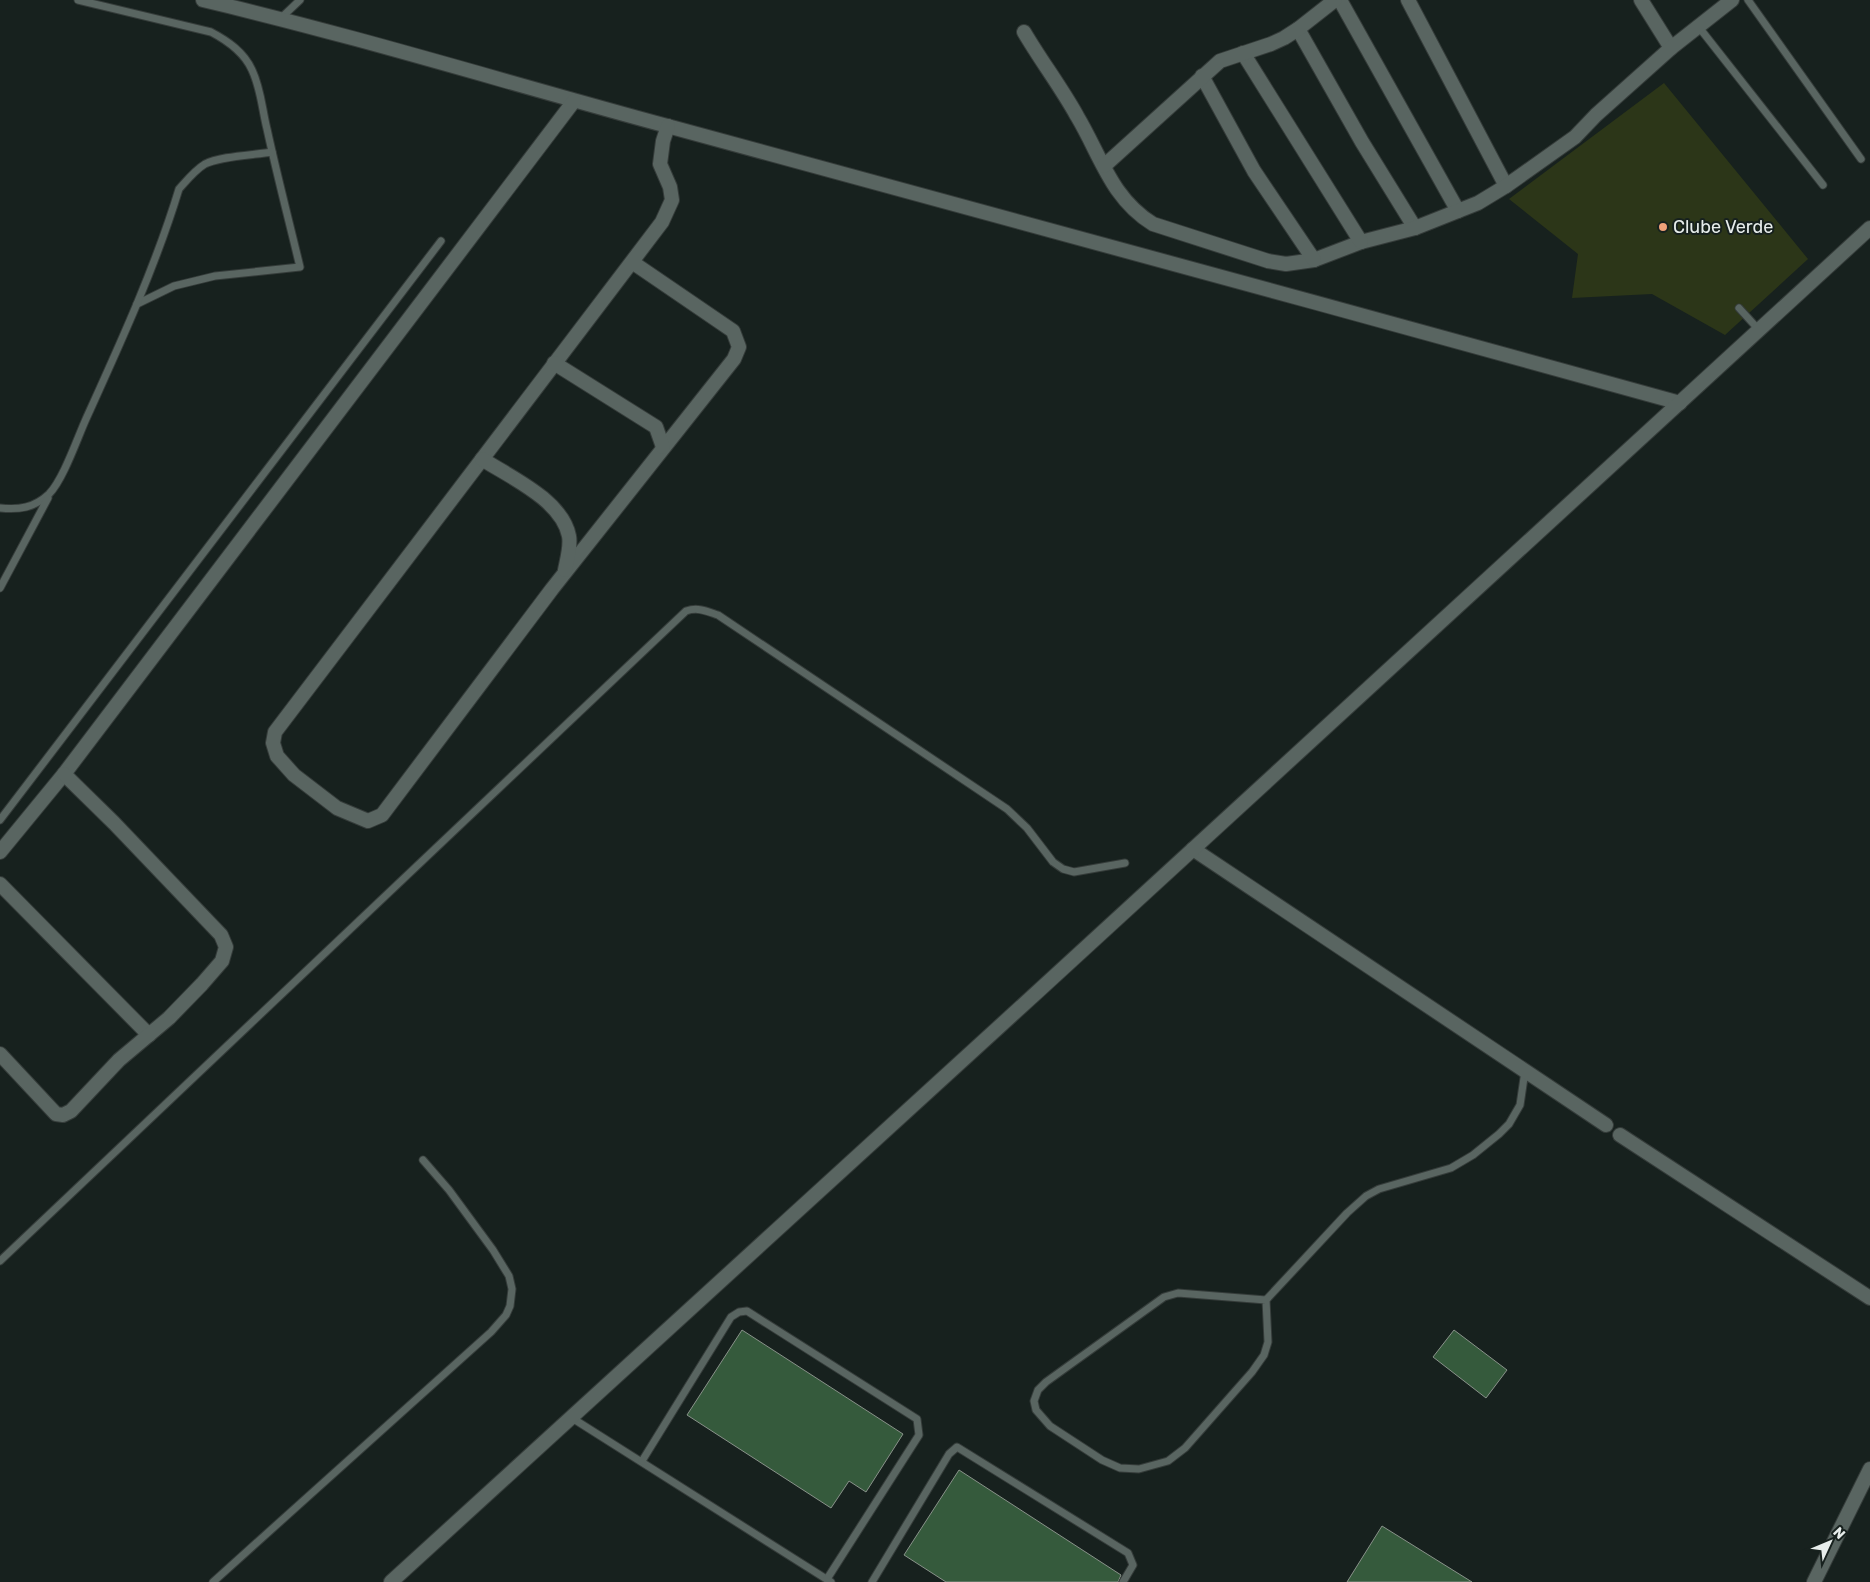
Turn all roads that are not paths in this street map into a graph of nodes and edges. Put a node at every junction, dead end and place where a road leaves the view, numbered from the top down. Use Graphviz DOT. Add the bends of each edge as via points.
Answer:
graph roads {
  1 [pos="78,0"];
  2 [pos="203,0"];
  3 [pos="300,0"];
  4 [pos="1335,0"];
  5 [pos="1340,0"];
  6 [pos="1408,0"];
  7 [pos="1641,0"];
  8 [pos="1748,0"];
  9 [pos="1725,2"];
  10 [pos="281,18"];
  11 [pos="1698,26"];
  12 [pos="1298,29"];
  13 [pos="1024,32"];
  14 [pos="1671,48"];
  15 [pos="1243,53"];
  16 [pos="1202,76"];
  17 [pos="574,100"];
  18 [pos="668,126"];
  19 [pos="272,152"];
  20 [pos="1861,159"];
  21 [pos="1104,166"];
  22 [pos="1506,186"];
  23 [pos="1824,186"];
  24 [pos="1458,211"];
  25 [pos="1415,228"];
  26 [pos="1870,228"];
  27 [pos="441,241"];
  28 [pos="1361,242"];
  29 [pos="1314,260"];
  30 [pos="632,262"];
  31 [pos="137,304"];
  32 [pos="1739,308"];
  33 [pos="1759,330"];
  34 [pos="554,364"];
  35 [pos="1680,403"];
  36 [pos="663,448"];
  37 [pos="482,459"];
  38 [pos="50,493"];
  39 [pos="0,508"];
  40 [pos="565,572"];
  41 [pos="0,588"];
  42 [pos="64,774"];
  43 [pos="0,820"];
  44 [pos="1193,849"];
  45 [pos="0,852"];
  46 [pos="1125,863"];
  47 [pos="0,884"];
  48 [pos="149,1035"];
  49 [pos="0,1054"];
  50 [pos="1525,1071"];
  51 [pos="1606,1125"];
  52 [pos="1620,1135"];
  53 [pos="423,1160"];
  54 [pos="0,1261"];
  55 [pos="1870,1298"];
  56 [pos="1266,1300"];
  57 [pos="572,1418"];
  58 [pos="642,1462"];
  59 [pos="1870,1469"];
  60 [pos="829,1581"];
  61 [pos="213,1582"];
  62 [pos="391,1582"];
  63 [pos="872,1582"];
  64 [pos="1123,1582"];
  65 [pos="1814,1582"];
  1 -- 19 [label="lane" via="211,32 227,40 252,69"];
  2 -- 10 [label="street"];
  3 -- 10 [label="lane"];
  4 -- 12 [label="street"];
  5 -- 24 [label="street"];
  6 -- 22 [label="street"];
  7 -- 14 [label="street"];
  8 -- 20 [label="lane"];
  9 -- 11 [label="street"];
  10 -- 17 [label="street"];
  11 -- 14 [label="street"];
  11 -- 23 [label="lane"];
  12 -- 15 [label="street" via="1271,44"];
  12 -- 25 [label="street"];
  13 -- 21 [label="street"];
  14 -- 22 [label="street" via="1575,137"];
  15 -- 16 [label="street" via="1220,61"];
  15 -- 28 [label="street"];
  16 -- 21 [label="street"];
  16 -- 29 [label="street" via="1254,171"];
  17 -- 18 [label="street"];
  17 -- 42 [label="street"];
  18 -- 30 [label="street" via="660,164 672,200 662,222"];
  18 -- 35 [label="street"];
  19 -- 31 [label="lane" via="222,159 206,164 191,175 180,189"];
  19 -- 31 [label="lane" via="300,267 215,276 174,286"];
  21 -- 29 [label="street" via="1124,200 1153,224 1268,261 1286,264"];
  22 -- 24 [label="street"];
  24 -- 25 [label="street"];
  25 -- 28 [label="street"];
  26 -- 33 [label="street"];
  27 -- 43 [label="lane"];
  28 -- 29 [label="street"];
  30 -- 34 [label="street"];
  30 -- 36 [label="street" via="733,330 739,347 734,359"];
  31 -- 38 [label="lane" via="66,467"];
  32 -- 33 [label="lane"];
  33 -- 35 [label="street"];
  34 -- 36 [label="street" via="656,427"];
  34 -- 37 [label="street"];
  35 -- 44 [label="street"];
  36 -- 40 [label="street"];
  37 -- 40 [label="street" via="540,496 563,519 570,537"];
  37 -- 40 [label="street" via="275,732 273,743 277,756 294,775 337,808 368,821 382,815"];
  38 -- 39 [label="lane" via="36,505 17,510"];
  38 -- 41 [label="lane"];
  42 -- 45 [label="street"];
  42 -- 48 [label="street" via="220,935 226,948 222,961 202,984"];
  44 -- 50 [label="street"];
  44 -- 57 [label="street"];
  46 -- 54 [label="lane" via="1074,872 1063,869 1053,862 1027,828 1007,809 718,615 693,609 686,612"];
  47 -- 48 [label="street"];
  48 -- 49 [label="street" via="119,1060 71,1112 63,1115 56,1114"];
  50 -- 51 [label="street"];
  50 -- 56 [label="lane" via="1520,1105 1499,1134 1451,1168 1379,1189 1366,1196"];
  52 -- 55 [label="street"];
  53 -- 61 [label="lane" via="468,1216 509,1276 512,1289 506,1315"];
  56 -- 56 [label="lane" via="1178,1293 1164,1297 1046,1382 1034,1401 1036,1410 1050,1426 1120,1468 1139,1469 1168,1461 1185,1448 1264,1355 1268,1342"];
  57 -- 58 [label="lane"];
  57 -- 62 [label="street"];
  58 -- 60 [label="lane"];
  58 -- 60 [label="lane" via="731,1317 739,1312 747,1311 917,1419 919,1435"];
  59 -- 65 [label="street"];
  63 -- 64 [label="lane" via="949,1454 958,1447 1128,1553 1133,1565"];
}
